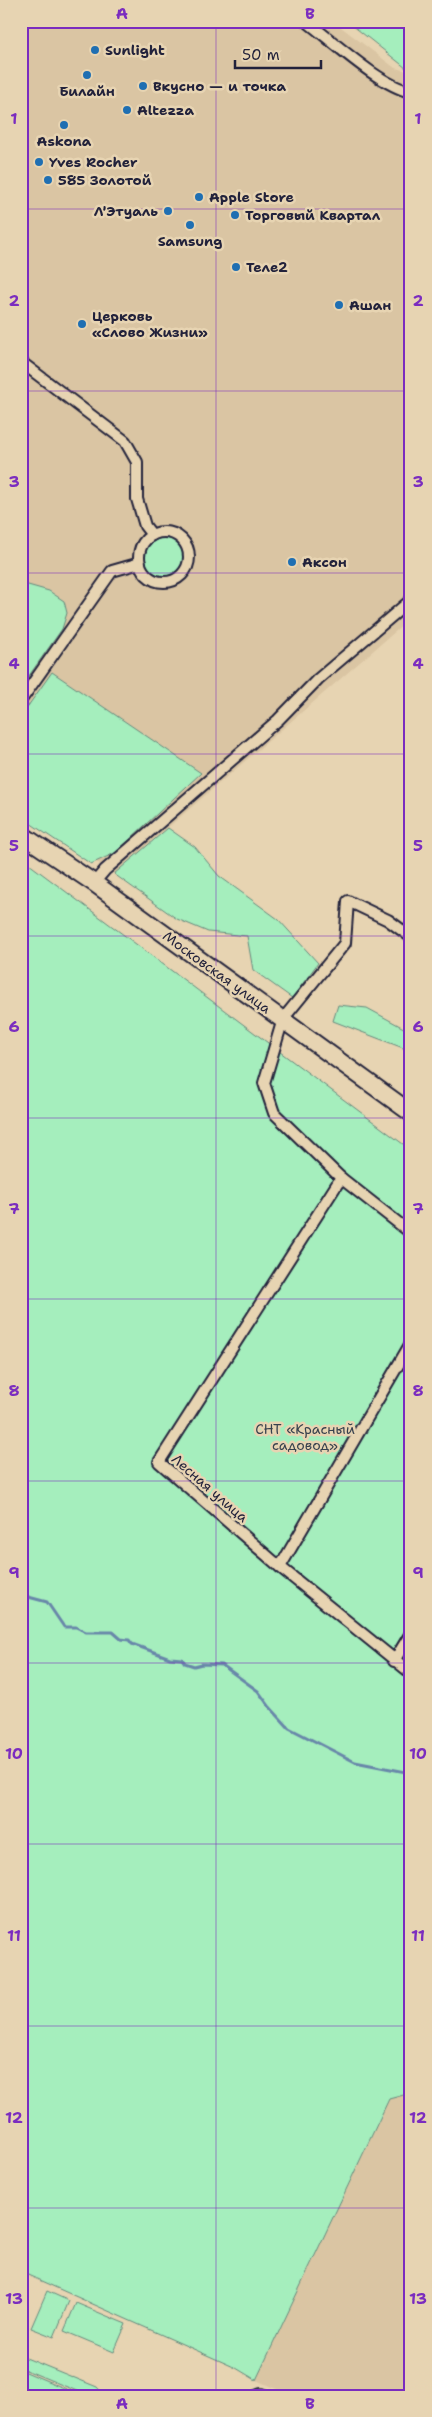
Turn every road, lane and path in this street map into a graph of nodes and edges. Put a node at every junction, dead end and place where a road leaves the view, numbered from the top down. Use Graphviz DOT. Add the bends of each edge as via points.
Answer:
graph roads {
  1 [pos="306,21"];
  2 [pos="411,92"];
  3 [pos="21,362"];
  4 [pos="152,535"];
  5 [pos="140,564"];
  6 [pos="411,600"];
  7 [pos="21,700"];
  8 [pos="21,834"];
  9 [pos="94,883"];
  10 [pos="411,937"];
  11 [pos="283,1020"];
  12 [pos="411,1113"];
  13 [pos="341,1178"];
  14 [pos="411,1234"];
  15 [pos="411,1343"];
  16 [pos="280,1567"];
  17 [pos="411,1633"];
  18 [pos="394,1661"];
  19 [pos="411,1674"];
  20 [pos="256,2396"];
  21 [pos="266,2396"];
  1 -- 2 [label="street" via="382,79"];
  3 -- 4 [label="street" via="125,441 137,462 138,499 145,526"];
  4 -- 5 [label="street" via="140,550"];
  4 -- 5 [label="street" via="171,532 182,539 190,556 186,569 177,578 158,581 147,575"];
  5 -- 7 [label="street" via="112,571"];
  6 -- 9 [label="street" via="318,679 278,720"];
  8 -- 9 [label="main road, Московская улица"];
  9 -- 11 [label="main road, Московская улица"];
  10 -- 11 [label="street" via="388,920 348,901 345,943"];
  11 -- 12 [label="main road, Московская улица"];
  11 -- 13 [label="street" via="264,1083 274,1113"];
  13 -- 14 [label="street"];
  13 -- 16 [label="street, Лесная улица" via="159,1462"];
  15 -- 16 [label="street"];
  16 -- 18 [label="street, Лесная улица"];
  17 -- 18 [label="street"];
  18 -- 19 [label="street, Лесная улица"];
  20 -- 21 [label="street"];
}
